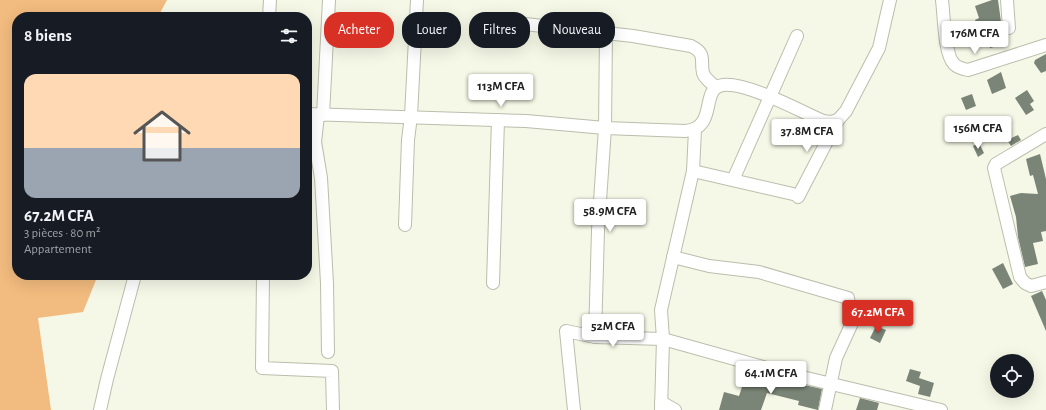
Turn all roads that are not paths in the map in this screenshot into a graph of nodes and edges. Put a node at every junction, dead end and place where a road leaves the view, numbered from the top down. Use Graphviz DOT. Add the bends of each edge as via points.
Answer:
graph roads {
  1 [pos="270,0"];
  2 [pos="329,0"];
  3 [pos="417,0"];
  4 [pos="890,0"];
  5 [pos="942,0"];
  6 [pos="1007,0"];
  7 [pos="269,12"];
  8 [pos="1009,28"];
  9 [pos="615,33"];
  10 [pos="797,36"];
  11 [pos="1046,45"];
  12 [pos="606,48"];
  13 [pos="716,86"];
  14 [pos="769,97"];
  15 [pos="316,114"];
  16 [pos="411,116"];
  17 [pos="498,120"];
  18 [pos="838,120"];
  19 [pos="605,128"];
  20 [pos="695,130"];
  21 [pos="1046,134"];
  22 [pos="693,171"];
  23 [pos="733,180"];
  24 [pos="406,225"];
  25 [pos="673,257"];
  26 [pos="135,280"];
  27 [pos="263,280"];
  28 [pos="1046,282"];
  29 [pos="493,283"];
  30 [pos="596,337"];
  31 [pos="663,339"];
  32 [pos="328,352"];
  33 [pos="832,384"];
  34 [pos="661,406"];
  35 [pos="100,410"];
  36 [pos="333,410"];
  37 [pos="574,410"];
  38 [pos="675,410"];
  39 [pos="825,410"];
  40 [pos="940,410"];
  1 -- 7 [label="street"];
  2 -- 15 [label="street"];
  3 -- 16 [label="street"];
  4 -- 18 [label="street" via="879,48 846,111"];
  5 -- 11 [label="street" via="949,54 953,64 959,68 968,70"];
  6 -- 8 [label="street"];
  9 -- 13 [label="street" via="698,49 702,56 703,73 707,80"];
  10 -- 14 [label="street"];
  12 -- 19 [label="street"];
  13 -- 14 [label="street" via="724,84 756,91"];
  13 -- 20 [label="street" via="712,91 704,124"];
  14 -- 18 [label="street" via="824,121"];
  14 -- 23 [label="street"];
  15 -- 16 [label="street"];
  15 -- 32 [label="street" via="315,142 321,178 327,283"];
  16 -- 17 [label="street"];
  16 -- 24 [label="street"];
  17 -- 19 [label="street"];
  17 -- 29 [label="street"];
  18 -- 23 [label="street" via="795,196"];
  19 -- 20 [label="street"];
  19 -- 30 [label="street" via="598,230"];
  20 -- 22 [label="street"];
  21 -- 28 [label="street" via="996,164 994,172 1020,277 1031,286"];
  22 -- 23 [label="street"];
  22 -- 25 [label="street"];
  25 -- 31 [label="street" via="660,310"];
  25 -- 33 [label="street" via="709,266 759,272 848,298 852,323 836,358"];
  26 -- 35 [label="street"];
  27 -- 36 [label="street" via="262,368 332,371"];
  30 -- 31 [label="street"];
  30 -- 37 [label="street" via="566,331"];
  31 -- 33 [label="street"];
  31 -- 34 [label="street"];
  33 -- 39 [label="street"];
  33 -- 40 [label="street"];
  34 -- 38 [label="street"];
}
